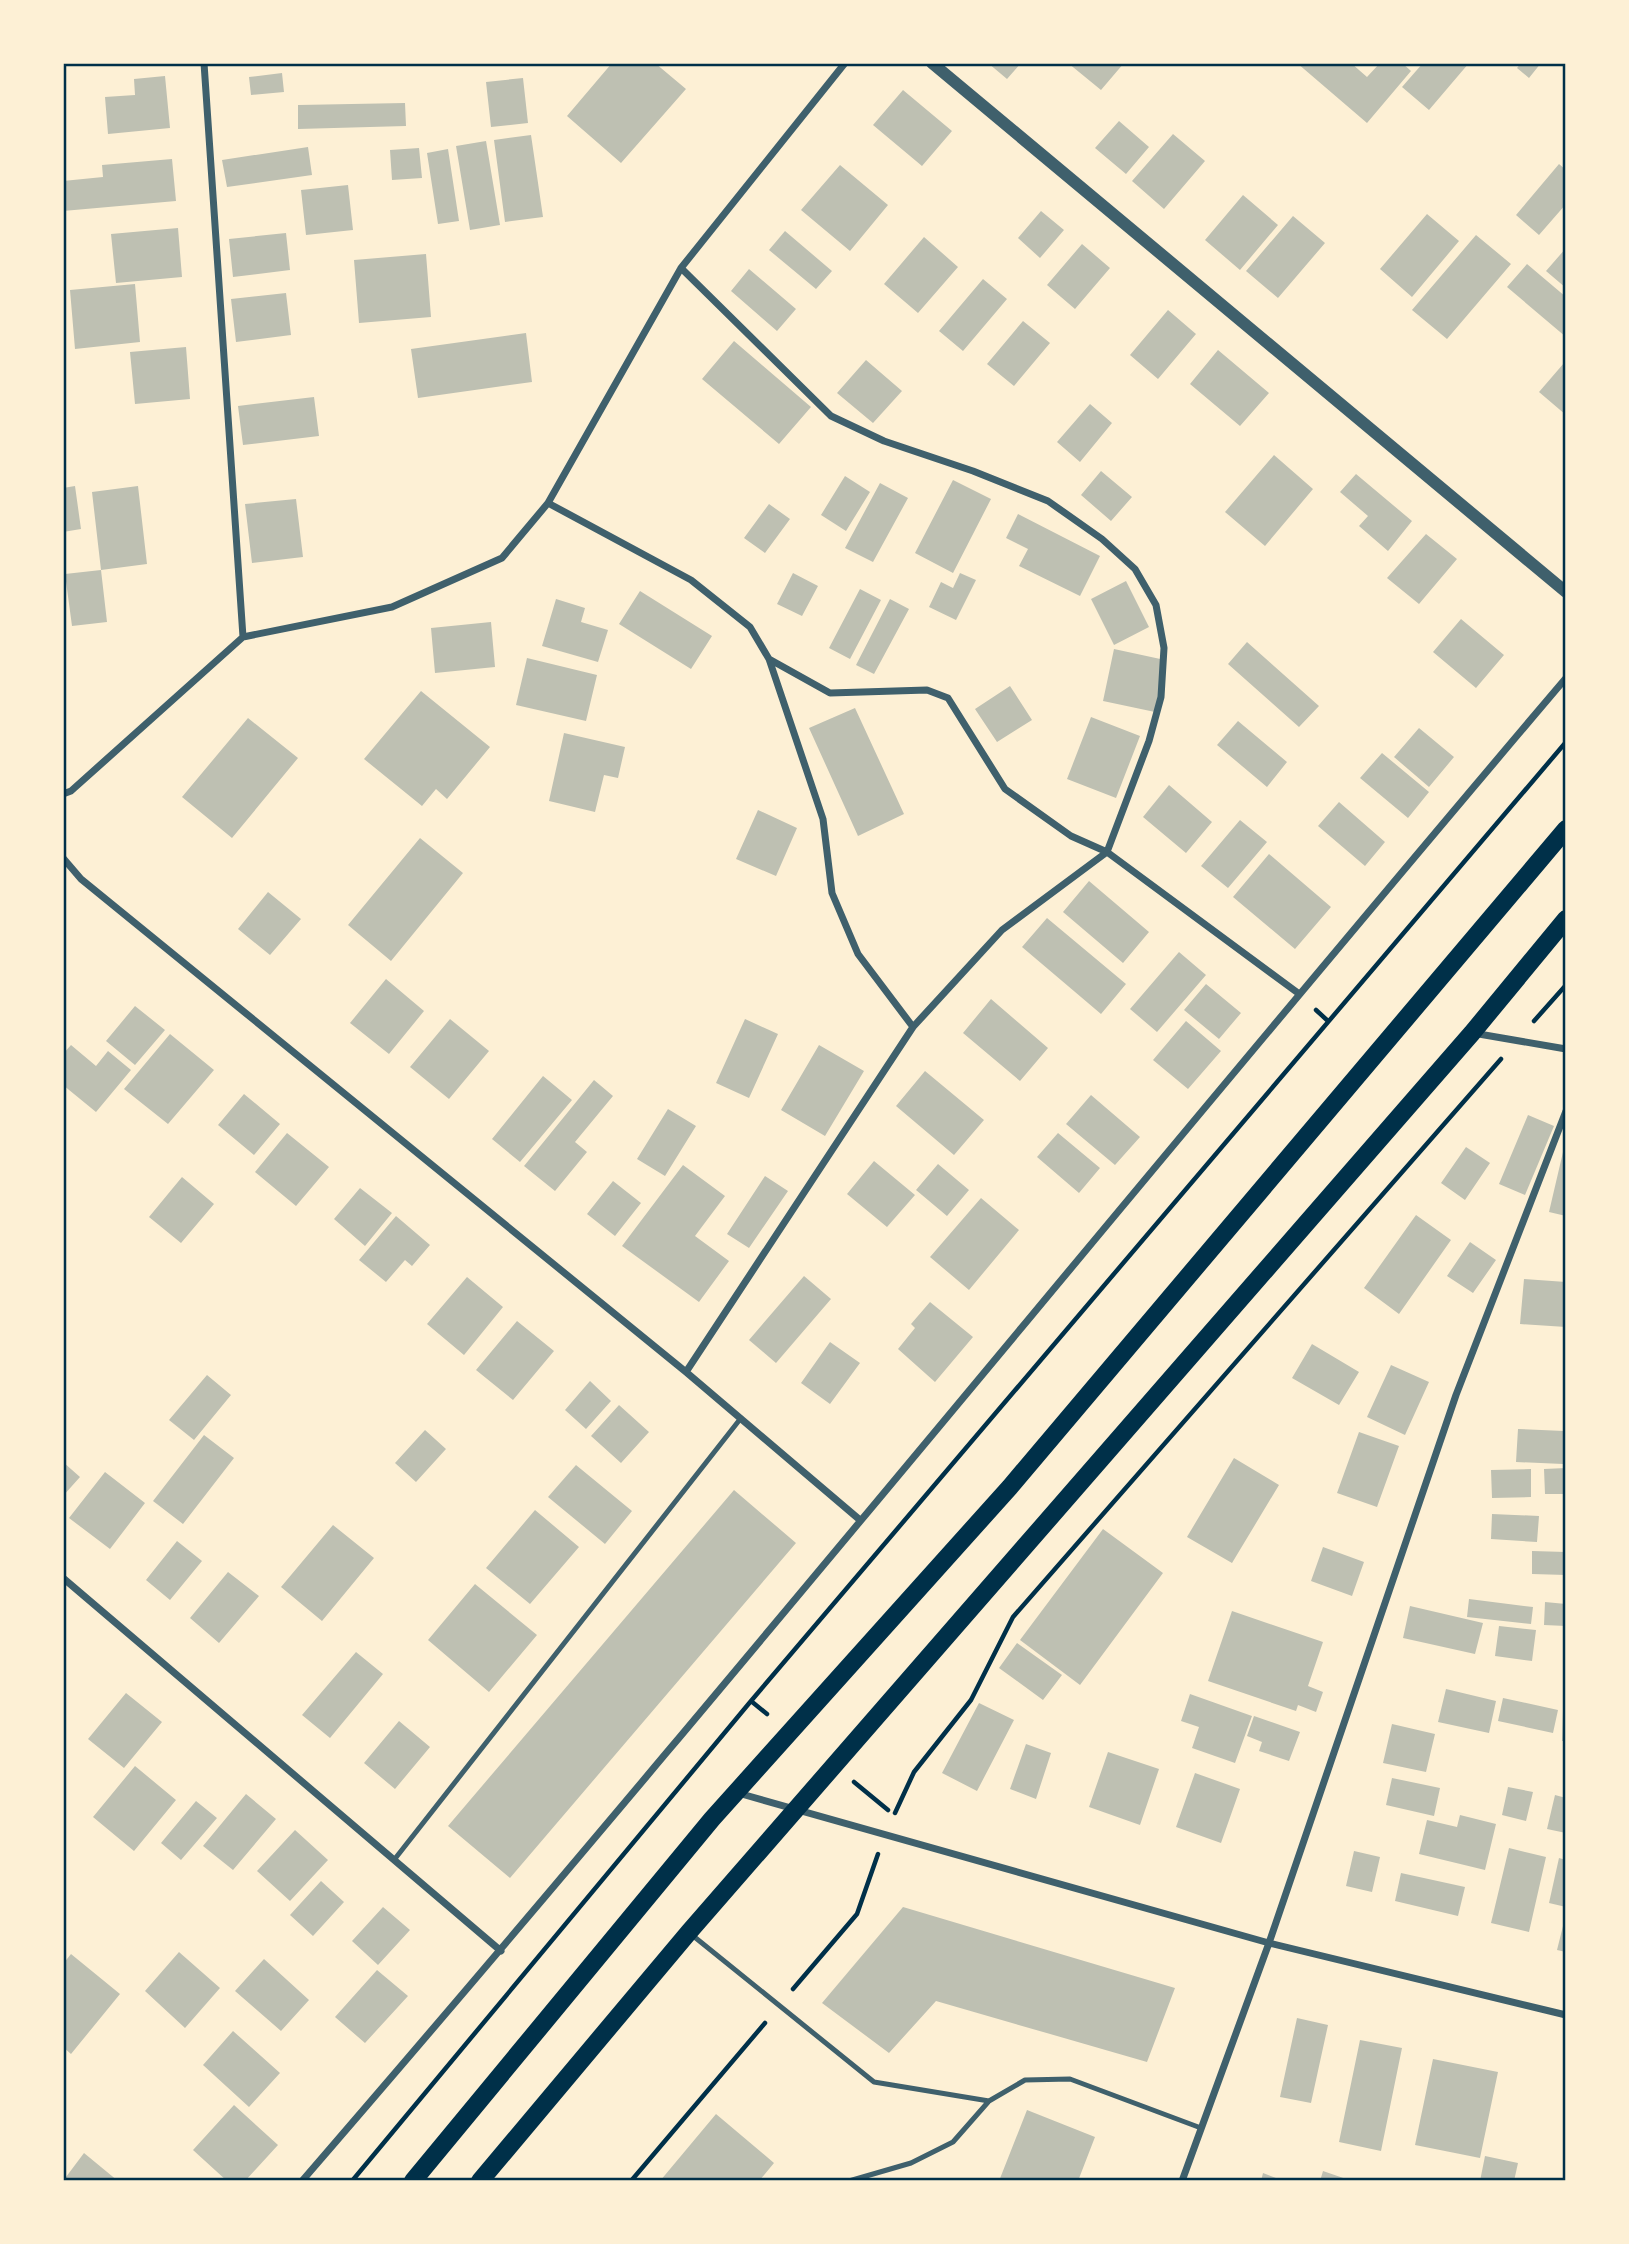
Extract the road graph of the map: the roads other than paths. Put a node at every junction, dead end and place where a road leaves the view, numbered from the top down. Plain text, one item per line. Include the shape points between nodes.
1 (204, 63) edge
2 (845, 63) edge
3 (932, 63) edge
4 (681, 268) junction
5 (548, 503) junction
6 (1566, 592) edge
7 (243, 637) junction
8 (769, 659) junction
9 (1566, 678) edge
10 (63, 794) edge
11 (1566, 829) edge
12 (1107, 852) junction
13 (63, 858) edge
14 (1566, 919) edge
15 (1298, 993) junction
16 (913, 1027) junction
17 (1472, 1033) junction
18 (1566, 1049) edge
19 (1566, 1111) edge
20 (686, 1372) junction
21 (741, 1418) junction
22 (860, 1520) junction
23 (63, 1578) edge
24 (737, 1793) junction
25 (796, 1811) junction
26 (394, 1860) junction
27 (689, 1932) junction
28 (1269, 1943) junction
29 (501, 1951) junction
30 (1566, 2015) edge
31 (989, 2101) junction
32 (1201, 2128) junction
33 (302, 2181) edge
34 (413, 2181) edge
35 (480, 2181) edge
36 (849, 2181) edge
37 (1182, 2181) edge

1 - 7 street
2 - 4 street
3 - 6 street
4 - 5 street
4 - 12 street via 831,416 884,441 1048,501 1135,569 1156,605 1164,648 1161,697
5 - 7 street via 502,558 392,607
5 - 8 street via 691,580 750,626
7 - 10 street
8 - 12 street via 830,693 927,690 948,698 1005,789 1071,836
8 - 16 street via 822,819 832,893 858,954
9 - 15 street
11 - 24 main road via 1010,1487
12 - 15 street
12 - 16 street via 1002,930
13 - 20 street via 80,879
14 - 17 main road
15 - 22 street
16 - 20 street
17 - 18 street
17 - 25 main road
19 - 28 street via 1456,1395
20 - 21 street
21 - 22 street
21 - 26 lane
22 - 29 street
23 - 26 street
24 - 25 street
24 - 34 main road
25 - 27 main road
25 - 28 street
26 - 29 street
27 - 31 lane via 874,2082
27 - 35 main road
28 - 30 street
28 - 32 street
29 - 33 street
31 - 32 lane via 1025,2080 1070,2079
31 - 36 lane via 953,2142 911,2163
32 - 37 street

